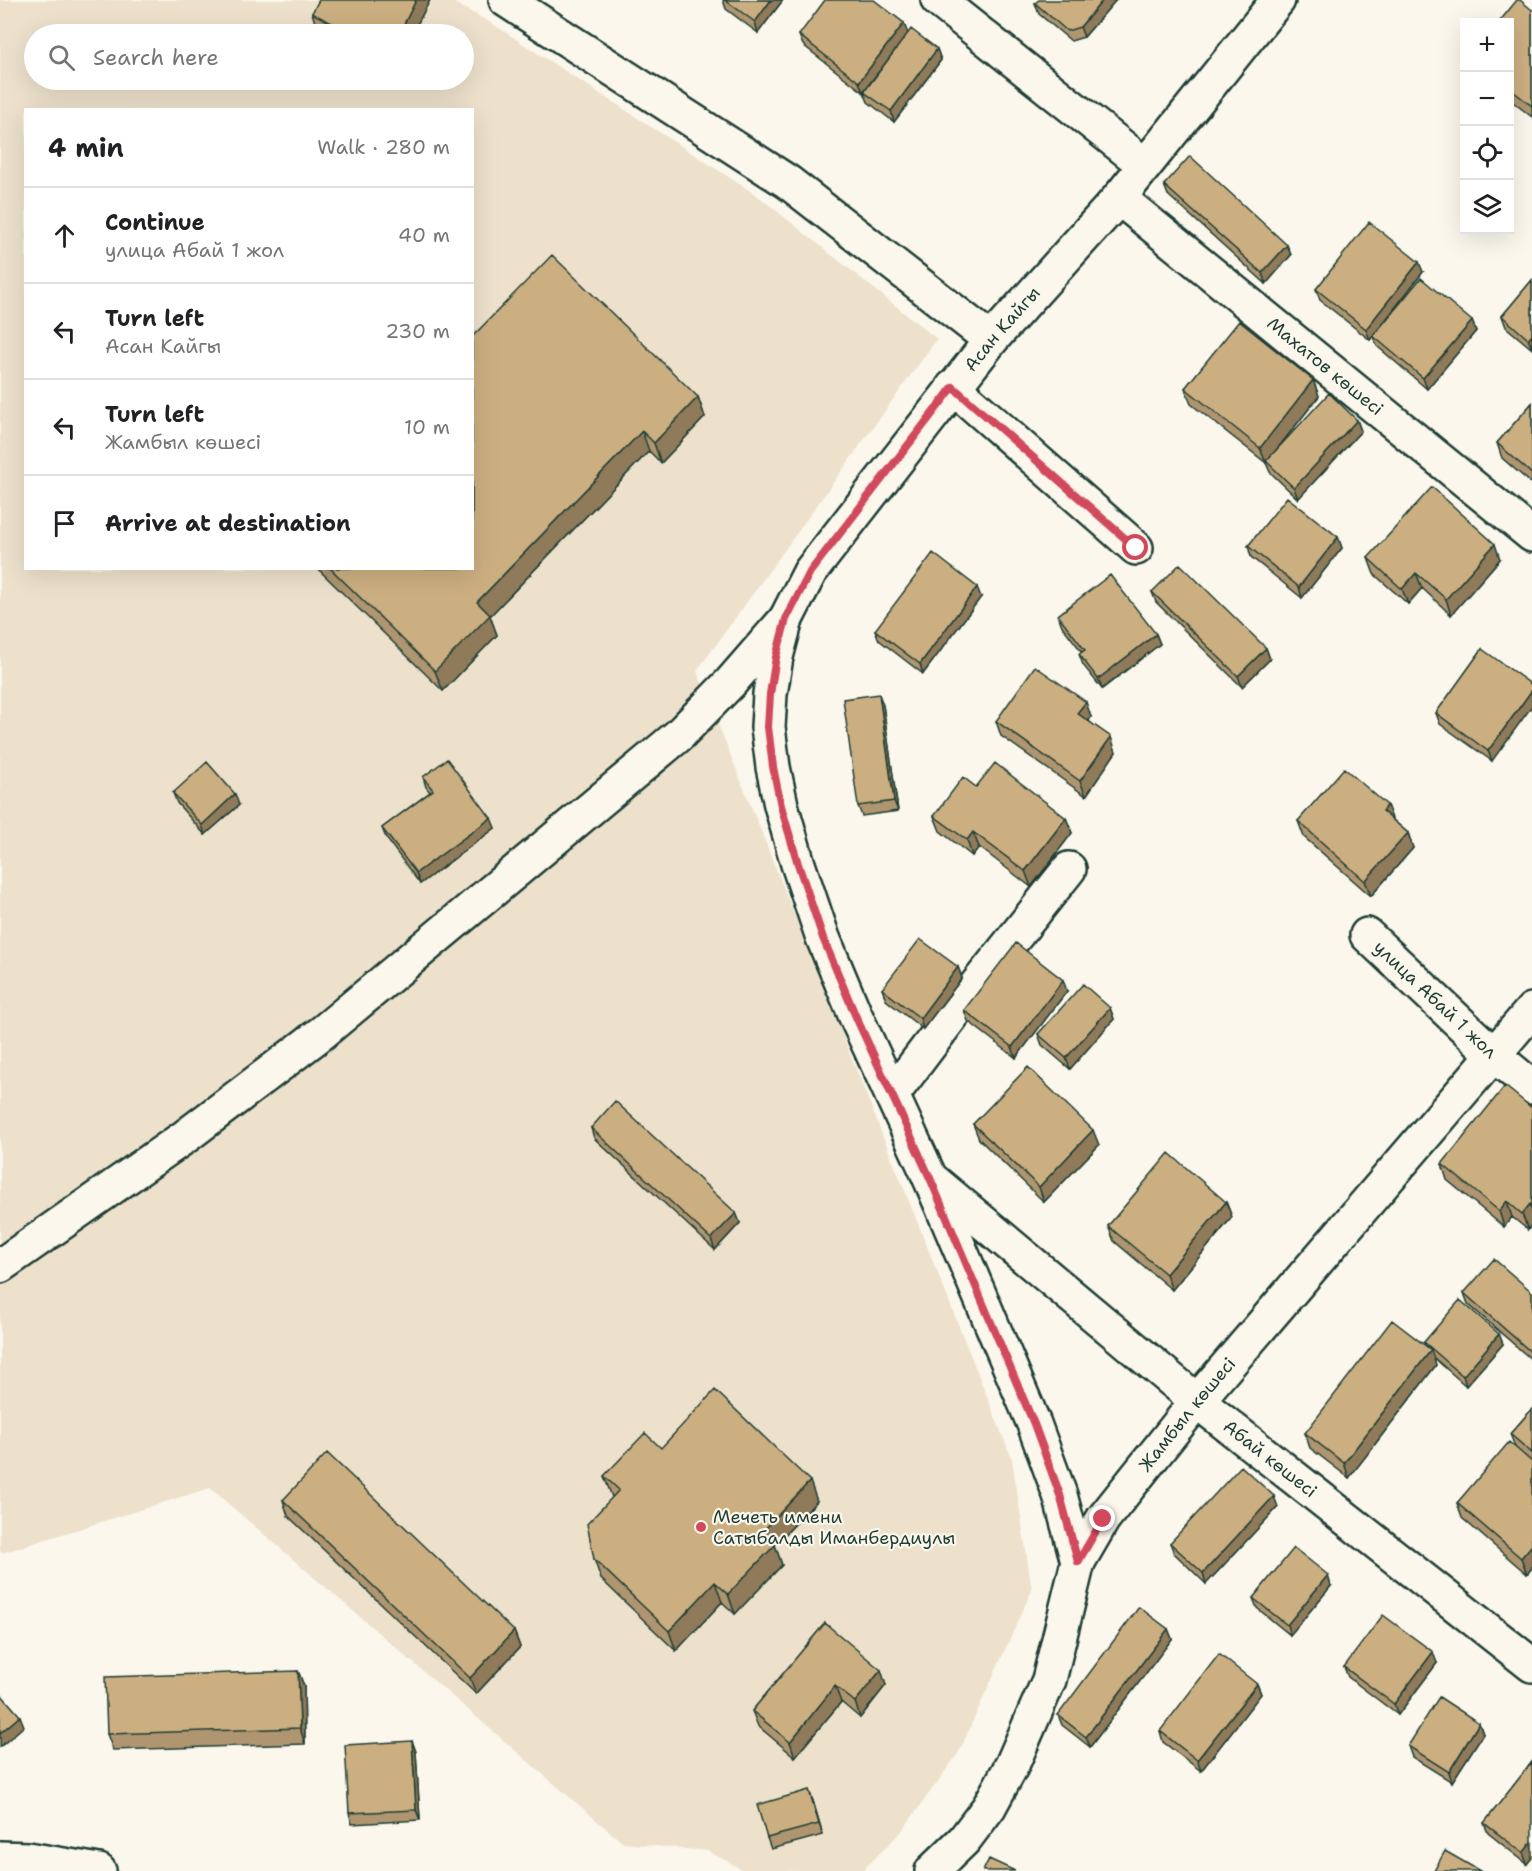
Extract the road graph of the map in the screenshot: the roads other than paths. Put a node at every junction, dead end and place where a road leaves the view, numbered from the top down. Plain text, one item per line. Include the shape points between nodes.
1 (506, 0) edge
2 (938, 0) edge
3 (1278, 0) edge
4 (1145, 165) junction
5 (1119, 198) junction
6 (991, 340) junction
7 (953, 387) junction
8 (1532, 534) edge
9 (1136, 548) dead end
10 (786, 619) junction
11 (1069, 869) dead end
12 (1367, 935) dead end
13 (1532, 1010) edge
14 (1494, 1055) junction
15 (1532, 1087) edge
16 (892, 1095) junction
17 (930, 1178) junction
18 (0, 1266) edge
19 (1197, 1401) junction
20 (1078, 1562) junction
21 (1532, 1665) edge
22 (0, 1858) edge
23 (99, 1871) edge
24 (932, 1871) edge

1 - 6 street via 788,182
2 - 4 street
3 - 4 street, Асан Кайгы
4 - 5 street, Асан Кайгы
5 - 6 street, Асан Кайгы
5 - 8 street, Махатов көшесі
6 - 7 street, Асан Кайгы
7 - 9 street
7 - 10 street, Асан Кайгы via 810,572
10 - 16 street, Асан Кайгы via 776,657 768,727 781,806 823,938
10 - 18 street via 679,735 333,1025 186,1136
11 - 16 street
12 - 14 street, улица Абай 1 жол
13 - 14 street, Жамбыл көшесі
14 - 15 street, улица Абай 1 жол
14 - 19 street, Жамбыл көшесі
16 - 17 street, Асан Кайгы
17 - 19 street, Абай көшесі
17 - 20 street, Асан Кайгы via 1034,1424 1060,1495
19 - 20 street, Жамбыл көшесі via 1103,1519
19 - 21 street, Абай көшесі
20 - 24 street, Жамбыл көшесі via 1049,1680 1012,1765 989,1808
22 - 23 street

